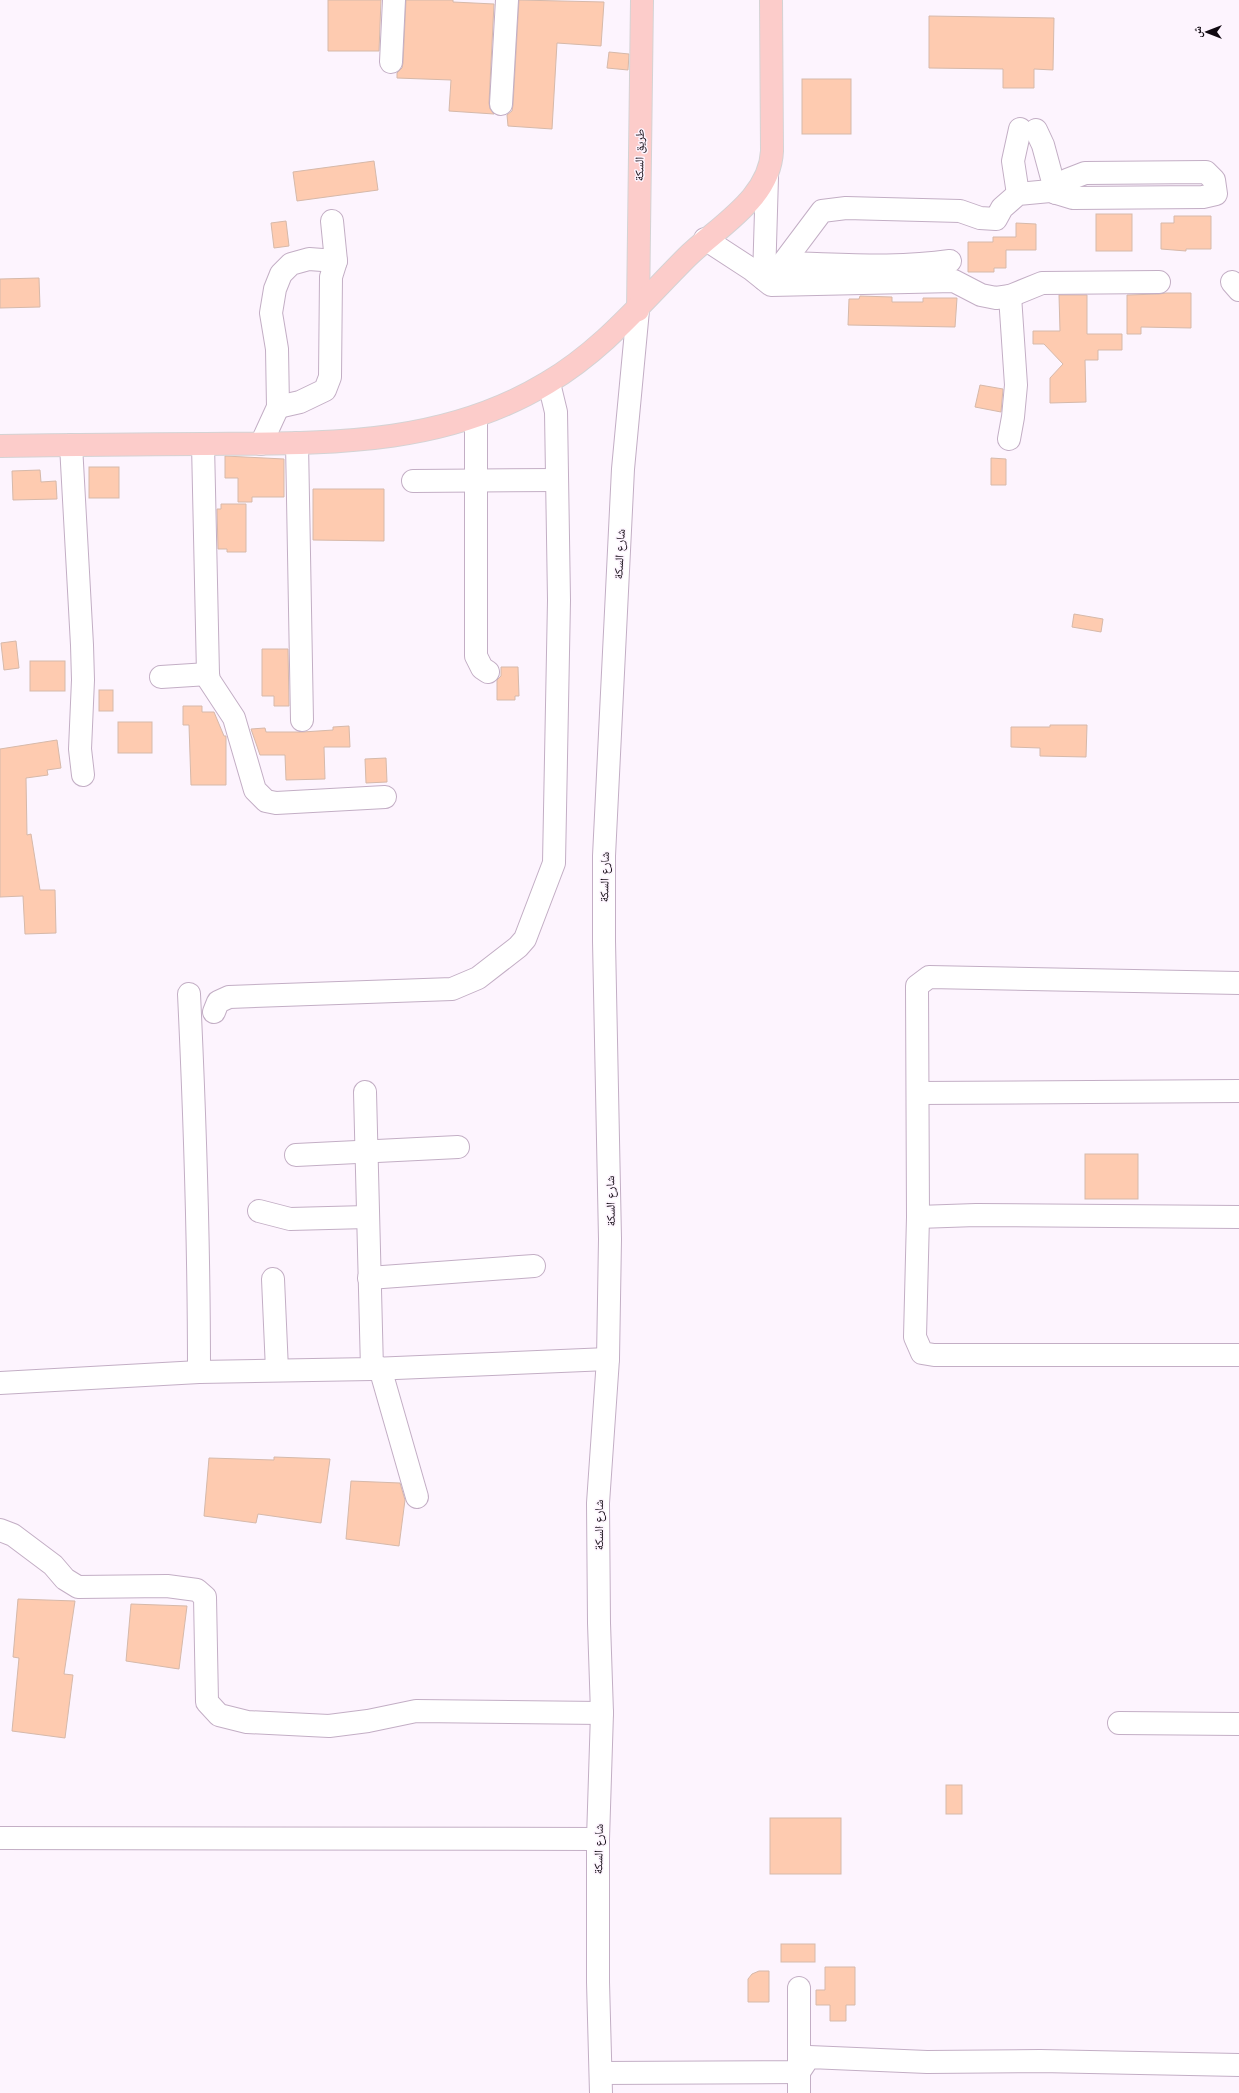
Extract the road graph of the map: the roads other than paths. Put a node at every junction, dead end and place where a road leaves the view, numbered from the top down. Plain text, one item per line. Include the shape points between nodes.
1 (394, 0) edge
2 (507, 0) edge
3 (642, 0) edge
4 (771, 0) edge
5 (391, 62) dead end
6 (501, 104) dead end
7 (1171, 172) junction
8 (767, 177) junction
9 (1056, 193) junction
10 (1018, 194) junction
11 (1162, 197) junction
12 (332, 221) dead end
13 (705, 239) junction
14 (336, 261) junction
15 (950, 261) dead end
16 (783, 263) junction
17 (764, 279) junction
18 (1159, 282) dead end
19 (1010, 296) junction
20 (638, 310) junction
21 (549, 383) junction
22 (278, 407) junction
23 (476, 417) junction
24 (1009, 440) dead end
25 (297, 443) junction
26 (204, 444) junction
27 (261, 444) junction
28 (71, 445) junction
29 (0, 446) edge
30 (557, 480) junction
31 (413, 481) dead end
32 (474, 481) junction
33 (488, 672) dead end
34 (208, 674) junction
35 (161, 677) dead end
36 (302, 720) dead end
37 (83, 775) dead end
38 (385, 797) dead end
39 (1239, 983) edge
40 (189, 994) dead end
41 (214, 1012) dead end
42 (1239, 1091) edge
43 (365, 1092) dead end
44 (918, 1093) junction
45 (458, 1148) dead end
46 (365, 1152) junction
47 (296, 1155) dead end
48 (259, 1211) dead end
49 (367, 1217) junction
50 (918, 1217) junction
51 (1239, 1217) edge
52 (534, 1266) dead end
53 (369, 1278) junction
54 (273, 1279) dead end
55 (1239, 1355) edge
56 (608, 1359) junction
57 (376, 1369) junction
58 (277, 1370) junction
59 (199, 1372) junction
60 (0, 1383) edge
61 (417, 1497) dead end
62 (0, 1530) edge
63 (602, 1713) junction
64 (1119, 1723) dead end
65 (1239, 1724) edge
66 (0, 1838) edge
67 (598, 1839) junction
68 (799, 1988) dead end
69 (1239, 2065) edge
70 (607, 2079) edge
71 (799, 2082) edge

1 - 5 street
2 - 6 street
3 - 20 main road, طريق السكة
4 - 8 main road via 772,164
7 - 9 street via 1085,173 1067,180
7 - 11 street
7 - 11 street via 1206,172 1214,180 1216,194 1203,197
8 - 13 main road via 756,195
8 - 17 street
9 - 10 street via 1050,191
9 - 10 street via 1043,145 1028,129 1013,161
9 - 11 street via 1073,198
10 - 16 street via 1002,208 996,219 980,218 960,211 846,208 822,211
12 - 14 street
13 - 17 street
13 - 20 main road
14 - 22 street via 331,277 330,376 325,390 300,402
14 - 22 street via 309,259 291,264 281,274 275,289 271,313 277,349
15 - 16 street via 924,265
16 - 17 street
17 - 19 street via 771,285 954,281 981,294 996,298
18 - 19 street via 1042,283
19 - 24 street via 1016,384
20 - 21 main road via 590,353
20 - 56 street, شارع السكة via 623,469 604,856 610,1239
21 - 23 main road
21 - 30 street via 556,412
22 - 27 street
23 - 25 main road via 403,436
23 - 32 street
25 - 27 main road
25 - 36 street
26 - 27 main road
26 - 28 main road
26 - 34 street
28 - 29 main road
28 - 37 street via 82,646 80,749
30 - 32 street
30 - 41 street via 559,600 554,863 525,939 478,978 458,988 228,997 218,1002
31 - 32 street
32 - 33 street via 476,656 482,668
34 - 35 street
34 - 38 street via 209,680 234,718 255,790 266,801 276,803
39 - 44 street via 929,977 917,986
40 - 59 street via 198,1244
42 - 44 street
43 - 46 street
44 - 50 street
45 - 46 street
46 - 47 street
46 - 49 street
48 - 49 street via 290,1219
49 - 53 street
50 - 51 street
50 - 55 street via 915,1337 922,1353
52 - 53 street
53 - 57 street
54 - 58 street
56 - 57 street
56 - 63 street, شارع السكة via 598,1503
57 - 58 street
57 - 61 street
58 - 59 street
59 - 60 street
62 - 63 street via 13,1535 78,1587 167,1586 197,1590 205,1597 207,1702 219,1715 247,1722 329,1726 416,1711
63 - 67 street, شارع السكة
64 - 65 street
66 - 67 street
67 - 70 street, شارع السكة via 598,1982
68 - 71 street
69 - 71 street via 1040,2061 927,2062 809,2057
70 - 71 street via 725,2072

